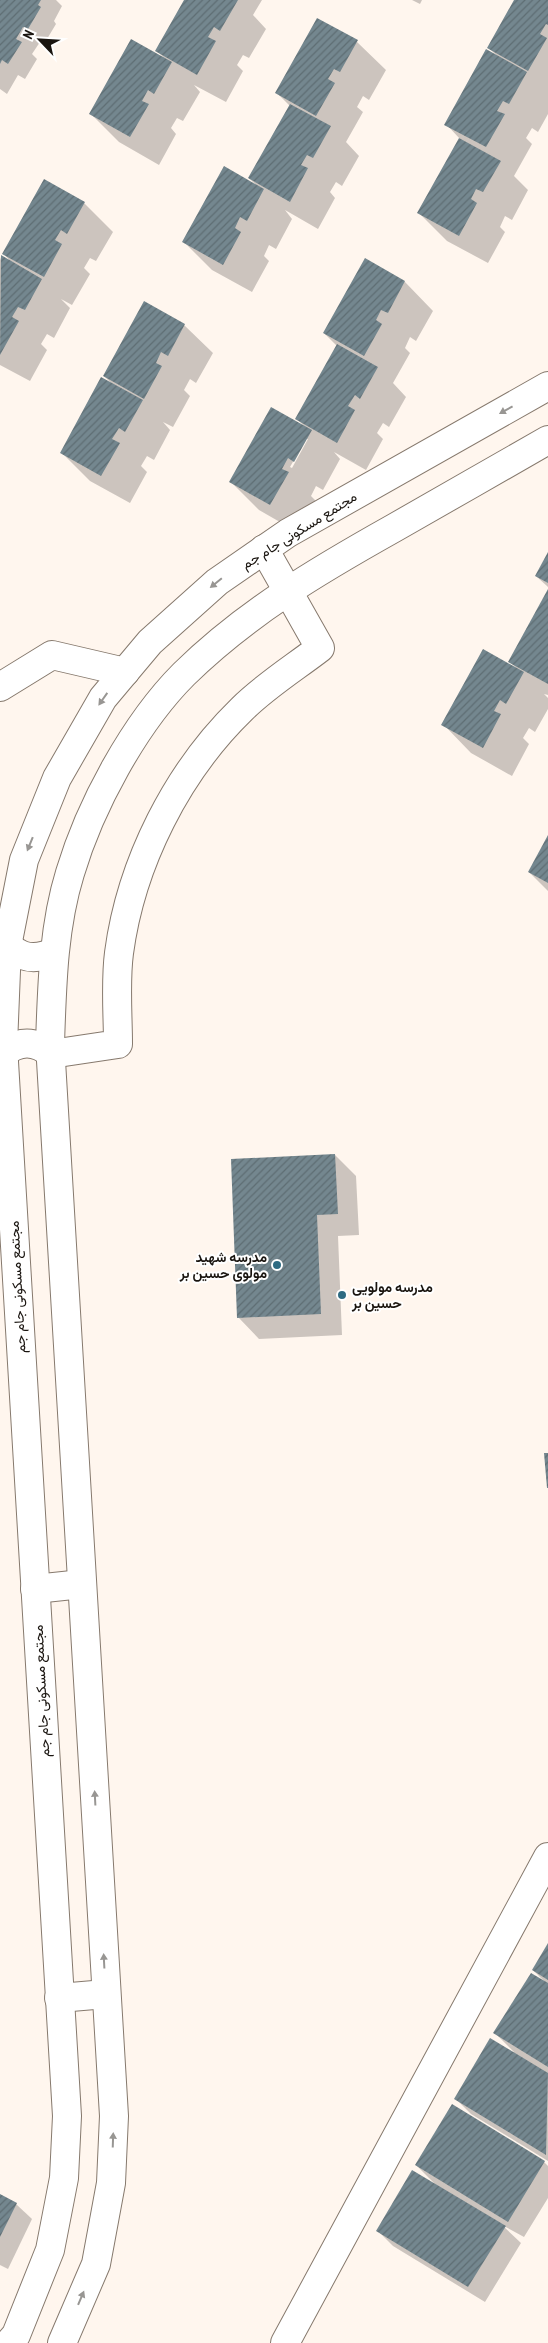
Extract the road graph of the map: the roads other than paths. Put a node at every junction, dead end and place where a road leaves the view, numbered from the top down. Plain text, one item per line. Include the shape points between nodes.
1 (548, 386) edge
2 (548, 440) edge
3 (264, 549) junction
4 (287, 591) junction
5 (125, 672) junction
6 (0, 687) edge
7 (4, 940) edge
8 (54, 952) junction
9 (4, 1054) junction
10 (50, 1054) junction
11 (82, 1584) junction
12 (35, 1588) junction
13 (548, 1857) edge
14 (106, 1994) junction
15 (59, 1998) junction
16 (9, 2343) edge
17 (62, 2343) edge
18 (285, 2343) edge

1 -> 3 street, مجتمع مسکونی جام جم
2 - 4 street
3 - 4 street
3 -> 5 street, مجتمع مسکونی جام جم via 217,582 150,642
4 - 8 street via 246,619 184,675 142,725 99,799 69,874
4 - 10 street via 320,648 243,708 201,754 161,820 134,886 119,954 118,1044
5 - 6 street via 52,654
5 -> 7 street, مجتمع مسکونی جام جم via 103,698 57,778 24,860
7 - 8 street via 17,953 28,957
7 - 9 street, مجتمع مسکونی جام جم
8 - 10 street
9 - 10 street via 25,1043 44,1048
9 - 12 street, مجتمع مسکونی جام جم
10 - 11 street
11 - 12 street
14 -> 11 street
12 - 15 street, مجتمع مسکونی جام جم
13 - 18 street
14 - 15 street
17 -> 14 street via 96,2264 111,2183 114,2116
15 - 16 street, مجتمع مسکونی جام جم via 67,2116 64,2178 50,2250 16,2335

